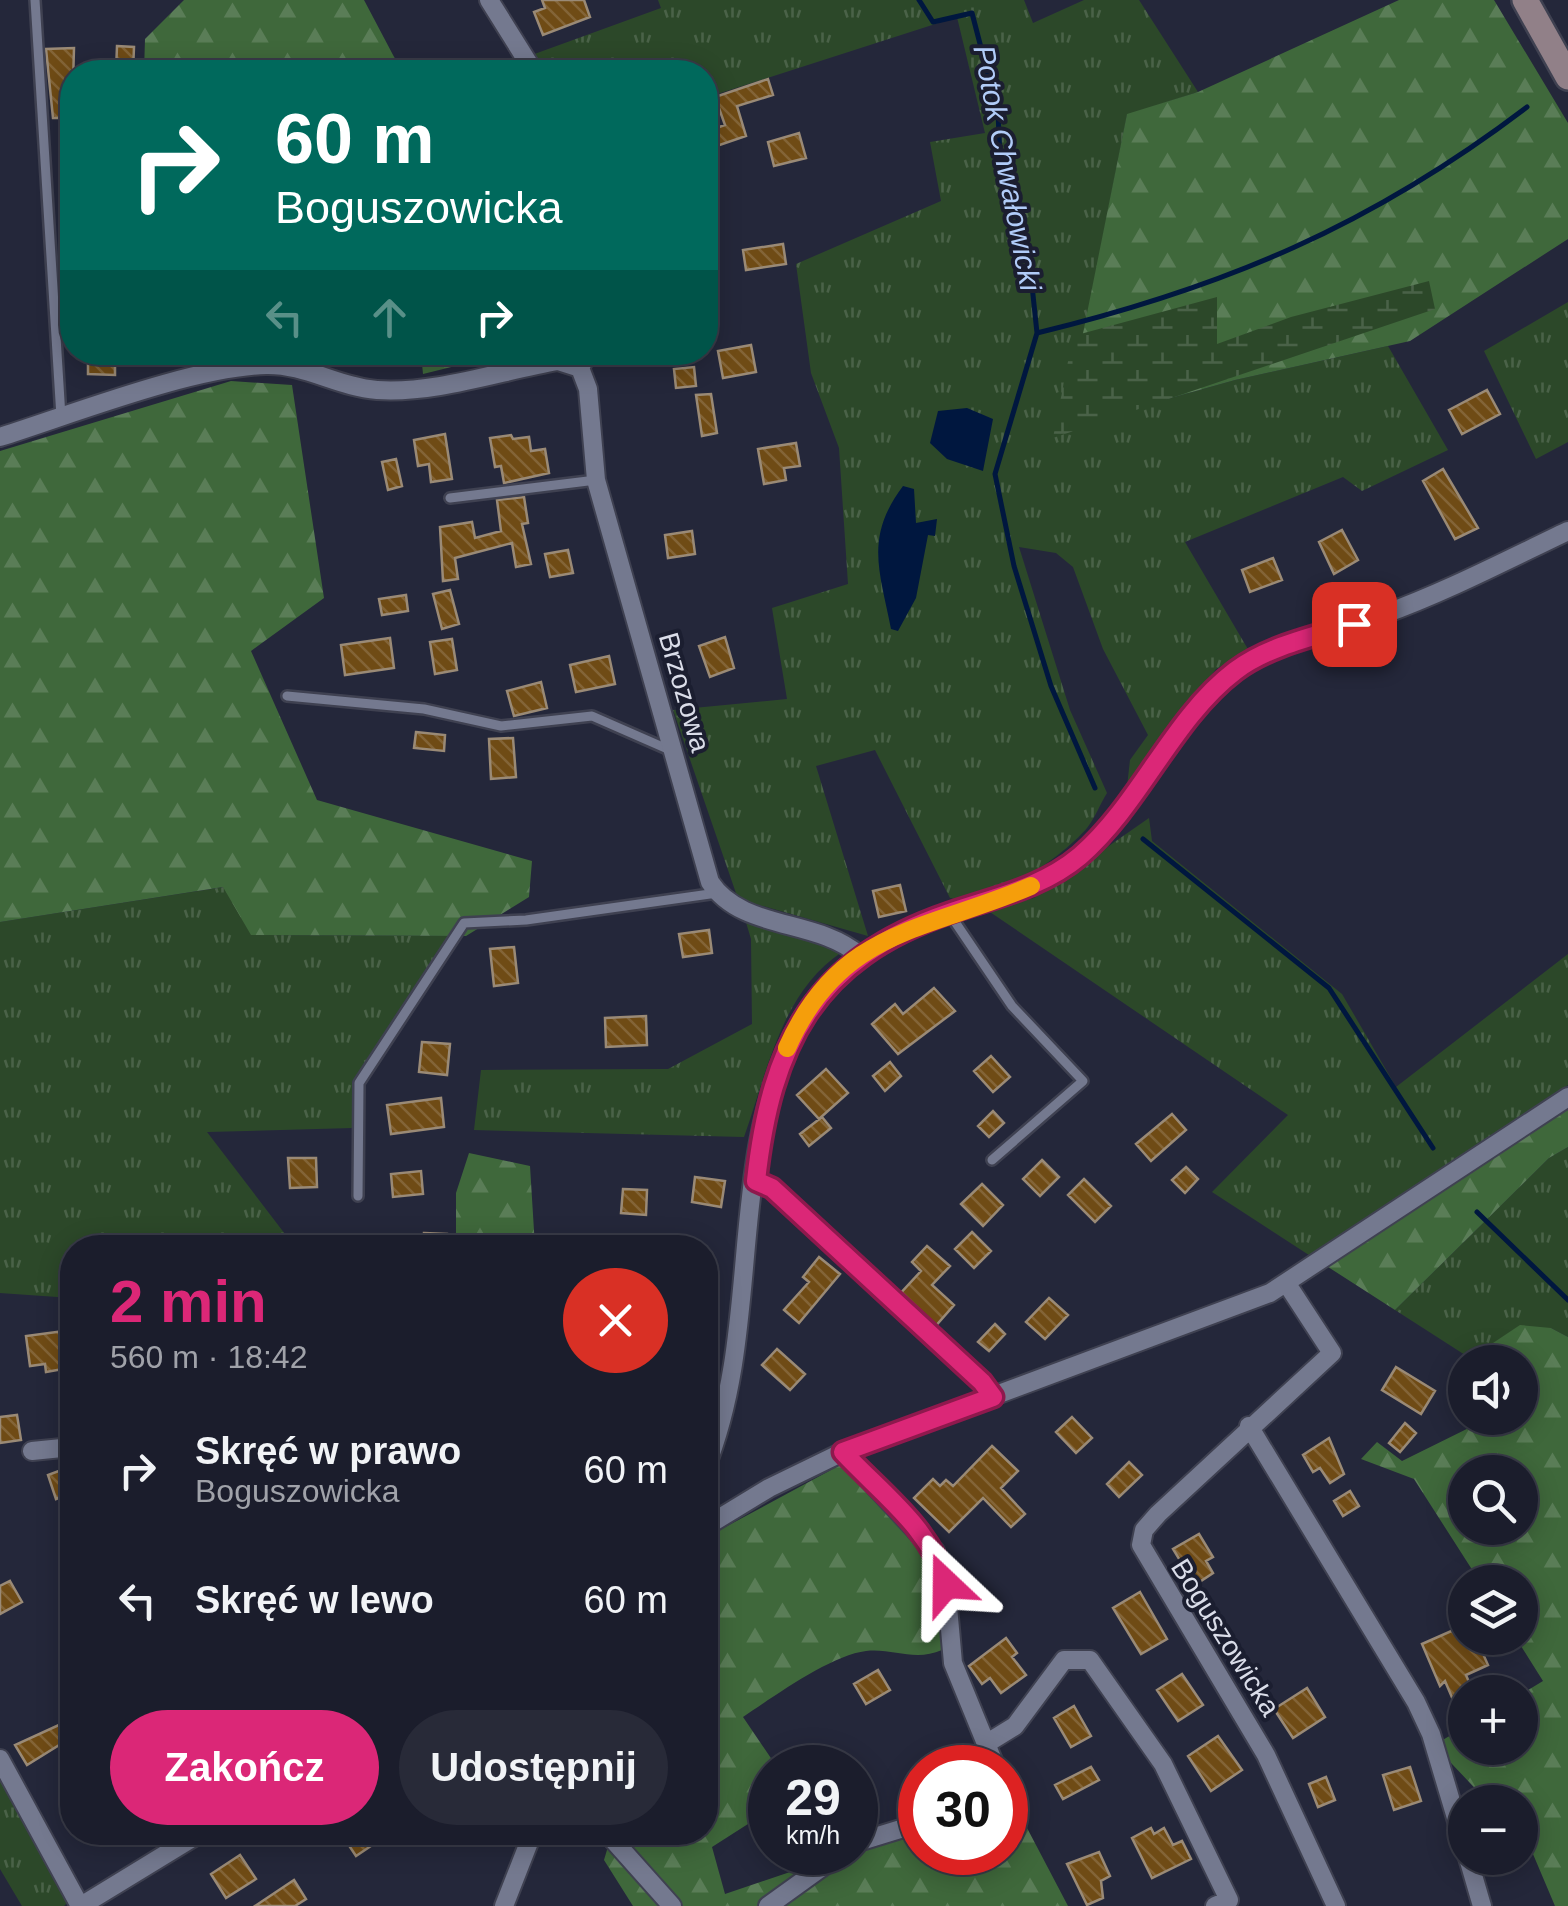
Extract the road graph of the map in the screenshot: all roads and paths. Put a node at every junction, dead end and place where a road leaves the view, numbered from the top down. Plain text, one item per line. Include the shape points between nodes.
1 (35, 0) edge
2 (489, 0) edge
3 (1525, 0) edge
4 (526, 60) edge
5 (1568, 77) edge
6 (540, 365) edge
7 (585, 365) edge
8 (61, 418) junction
9 (0, 437) edge
10 (596, 480) junction
11 (450, 498) dead end
12 (1568, 531) edge
13 (288, 696) dead end
14 (674, 752) junction
15 (717, 893) junction
16 (949, 913) junction
17 (859, 955) junction
18 (1568, 1097) edge
19 (992, 1160) dead end
20 (756, 1181) junction
21 (358, 1196) dead end
22 (1288, 1284) junction
23 (993, 1397) junction
24 (718, 1424) edge
25 (1249, 1426) junction
26 (60, 1448) edge
27 (32, 1451) dead end
28 (843, 1452) junction
29 (718, 1520) edge
30 (989, 1742) junction
31 (990, 1745) edge
32 (0, 1759) edge
33 (1448, 1791) edge
34 (181, 1845) edge
35 (529, 1845) edge
36 (618, 1845) edge
37 (811, 1875) edge
38 (1473, 1875) edge
39 (511, 1902) edge
40 (80, 1906) edge
41 (672, 1906) edge
42 (768, 1906) edge
43 (1215, 1906) edge
44 (1336, 1906) edge
45 (1482, 1906) edge

1 - 8 lane
2 - 4 street
3 - 5 main road
6 - 8 street via 394,390 298,368 254,366
7 - 10 street, Brzozowa
8 - 9 street
10 - 11 lane
10 - 14 street, Brzozowa
12 - 16 street via 1425,598 1235,671 1080,856 1030,886
13 - 14 lane via 424,709 500,726 592,716
14 - 15 street, Brzozowa
15 - 17 street via 754,914 842,940
15 - 21 lane via 464,923 360,1083
16 - 17 street
16 - 19 lane via 1012,1006 1083,1082
17 - 20 street via 793,1035 771,1096
18 - 22 street
20 - 23 lane via 772,1188
20 - 24 street via 736,1362
22 - 23 street
22 - 25 street, Boguszowicka via 1332,1354
23 - 28 street
25 - 33 street via 1416,1702
25 - 44 street, Boguszowicka via 1148,1524 1142,1550 1266,1755
26 - 27 street
28 - 29 street
28 - 30 street via 934,1551 946,1584 953,1662
30 - 31 street
30 - 43 street via 1015,1726 1064,1660 1090,1660 1199,1831 1229,1900
32 - 40 street
34 - 40 street
35 - 39 street
36 - 41 street
37 - 42 street
38 - 45 street

